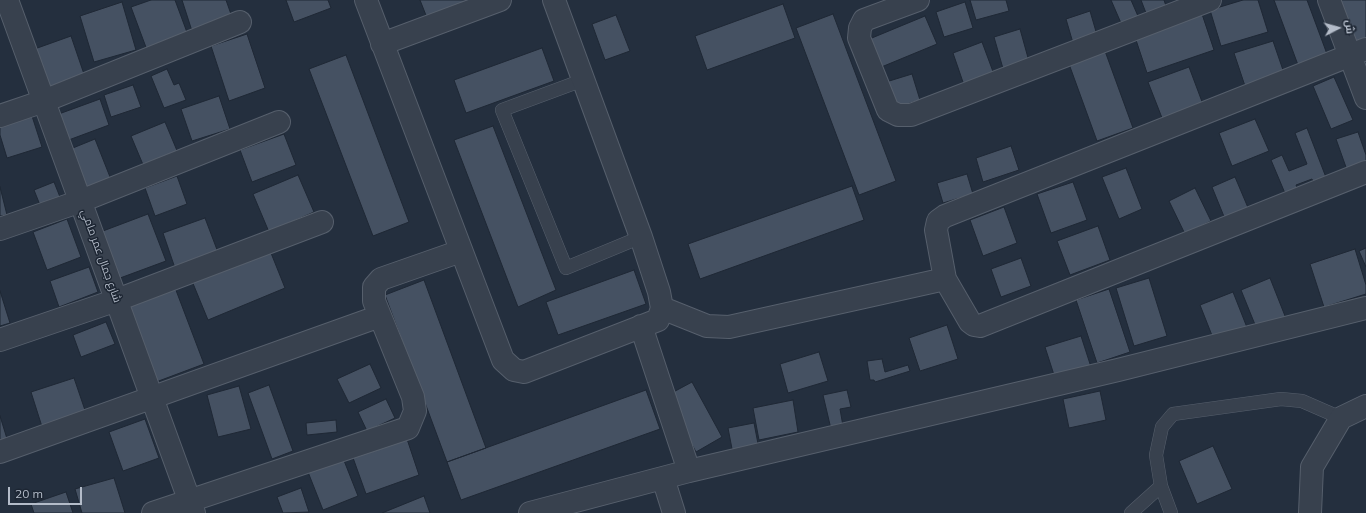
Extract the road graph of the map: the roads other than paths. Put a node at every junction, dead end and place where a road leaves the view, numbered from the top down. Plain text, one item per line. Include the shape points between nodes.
1 (7, 0) edge
2 (366, 0) edge
3 (500, 0) edge
4 (554, 0) edge
5 (918, 0) edge
6 (1210, 0) edge
7 (1329, 0) edge
8 (240, 22) dead end
9 (382, 44) junction
10 (1358, 52) edge
11 (583, 80) junction
12 (1366, 98) edge
13 (44, 101) junction
14 (0, 116) edge
15 (279, 122) dead end
16 (1366, 172) edge
17 (81, 201) junction
18 (322, 222) dead end
19 (0, 229) edge
20 (641, 238) junction
21 (461, 251) junction
22 (945, 280) junction
23 (117, 300) junction
24 (662, 308) junction
25 (1366, 308) edge
26 (380, 316) junction
27 (641, 326) junction
28 (0, 340) edge
29 (153, 398) junction
30 (1366, 406) edge
31 (1342, 418) junction
32 (0, 452) edge
33 (689, 471) junction
34 (662, 478) junction
35 (1161, 486) junction
36 (192, 506) edge
37 (153, 513) edge
38 (530, 513) edge
39 (674, 513) edge
40 (1130, 513) edge
41 (1171, 513) edge
42 (1310, 513) edge

1 - 13 street, شارع جمال عمر مامي
2 - 9 street
3 - 9 street
4 - 11 street
5 - 6 street via 864,20 858,38 888,110 898,115 911,115
7 - 10 street
8 - 13 street
9 - 21 street
10 - 12 street
10 - 22 street via 945,216 938,221 936,230
11 - 20 street
11 - 20 lane via 502,110 566,268
13 - 14 street
13 - 17 street, شارع جمال عمر مامي
15 - 17 street
16 - 22 street via 980,326 970,322
17 - 19 street
17 - 23 street, شارع جمال عمر مامي
18 - 23 street
20 - 24 street
21 - 26 street via 381,279 374,287 374,301
21 - 27 street via 503,360 514,370 524,372
22 - 24 street via 729,327 707,326
23 - 28 street
23 - 29 street, شارع جمال عمر مامي
24 - 27 street via 658,320
25 - 33 street via 1118,370
26 - 29 street
26 - 36 street via 413,396 415,411 408,428
27 - 33 street
29 - 32 street
29 - 36 street, شارع جمال عمر مامي
30 - 31 street
31 - 35 lane via 1302,401 1281,399 1173,414 1162,427 1156,454
31 - 42 street via 1312,467
33 - 34 street
34 - 38 street
34 - 39 street
35 - 40 lane
35 - 41 lane
36 - 37 street

